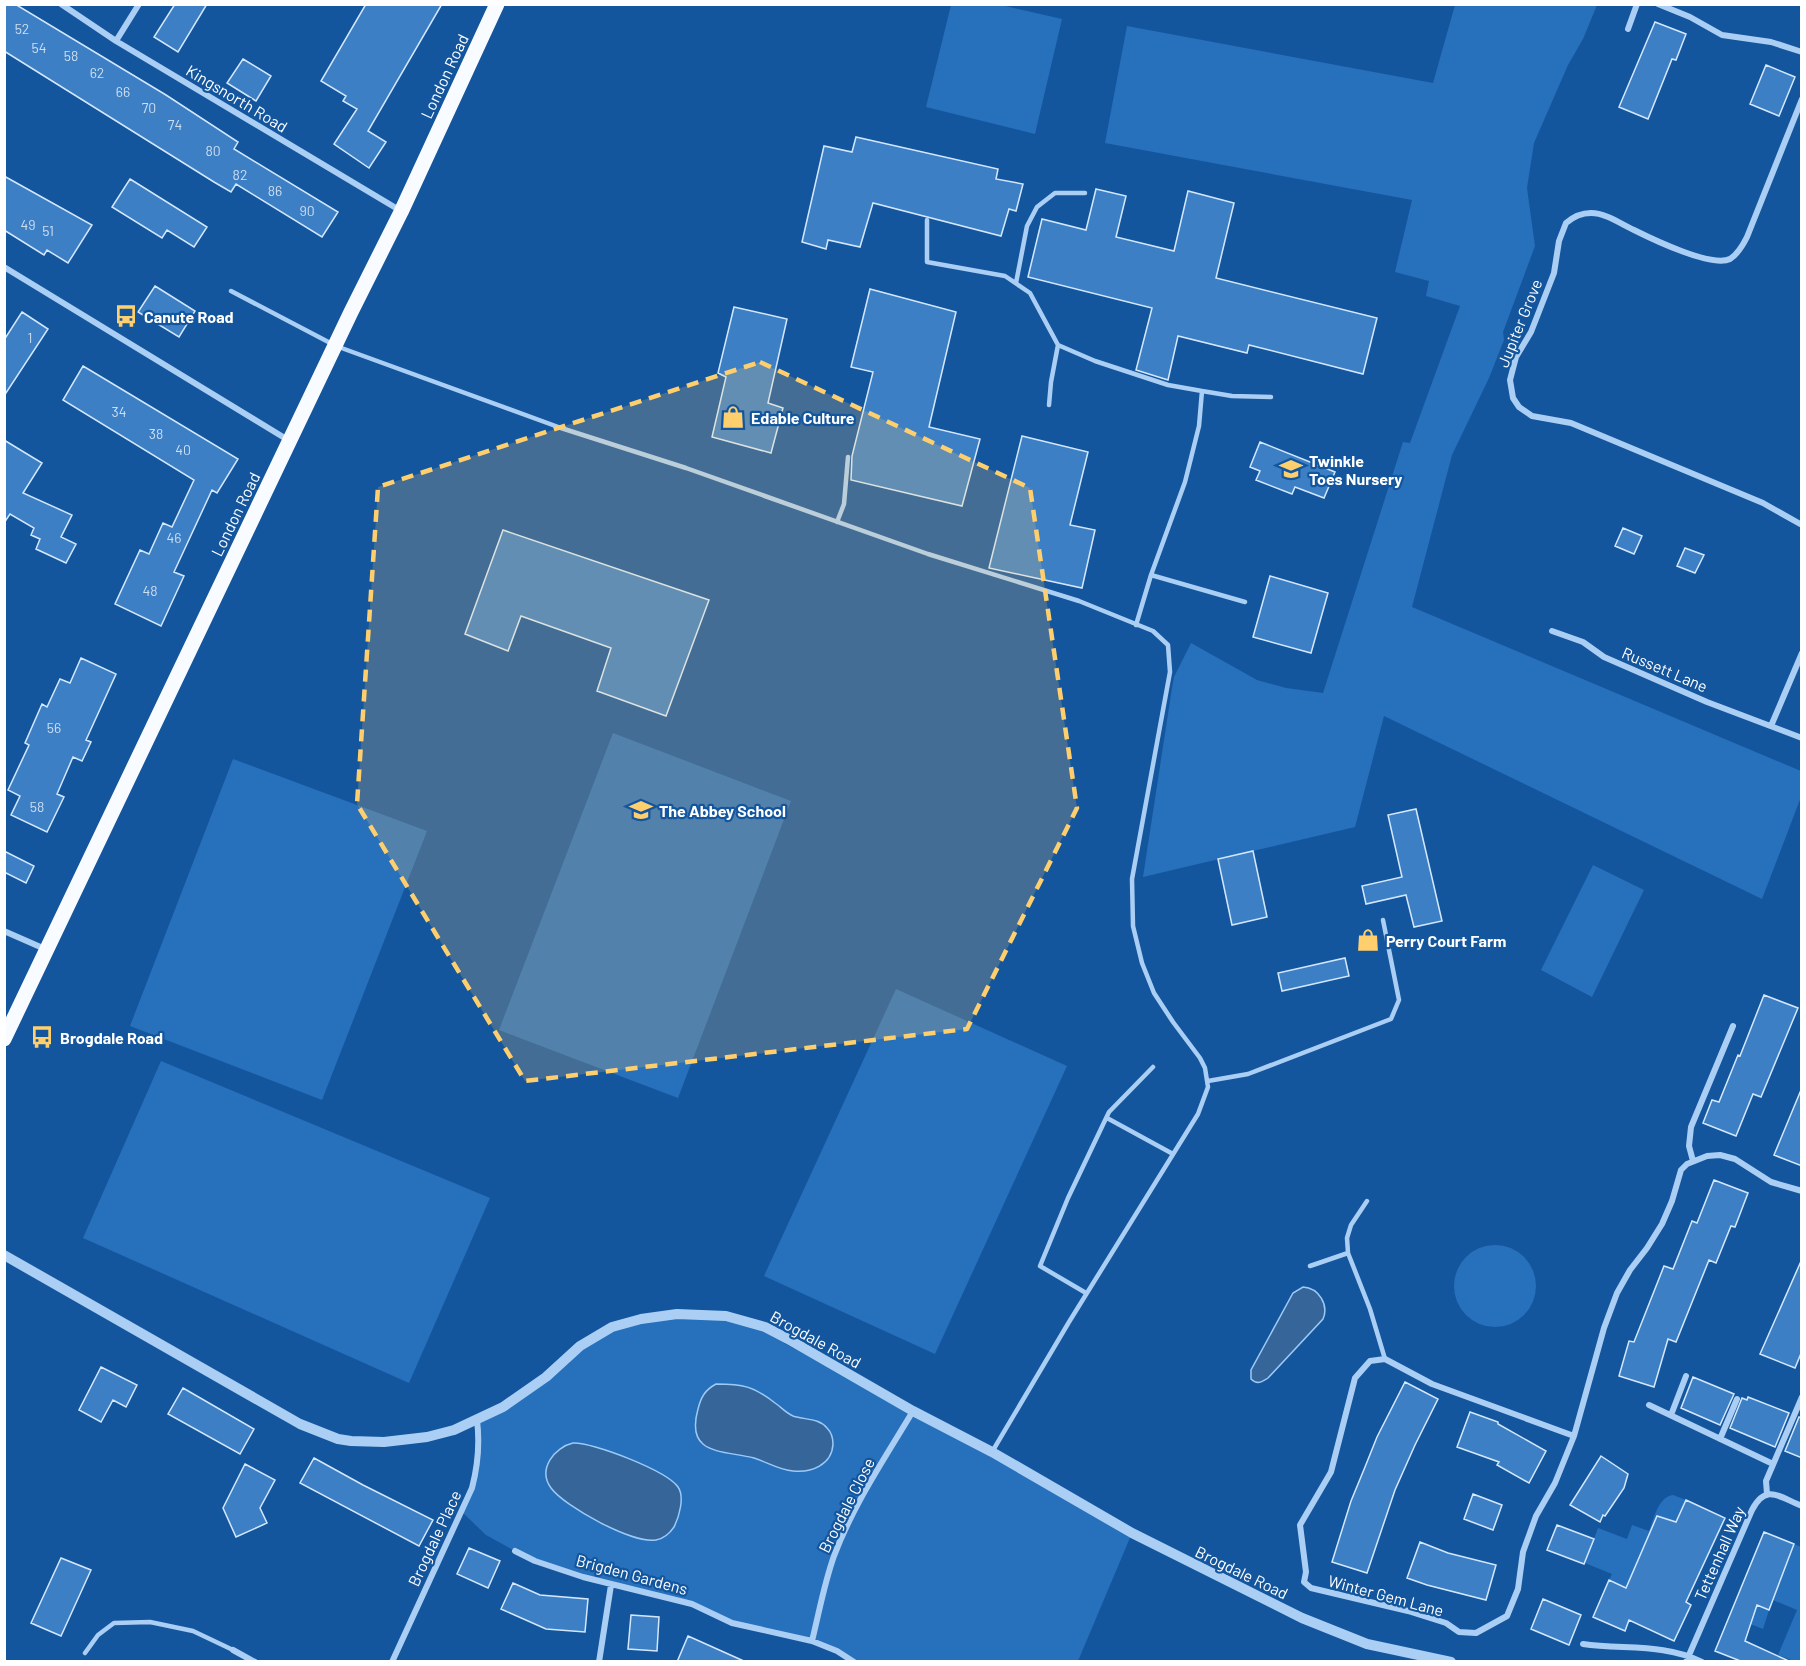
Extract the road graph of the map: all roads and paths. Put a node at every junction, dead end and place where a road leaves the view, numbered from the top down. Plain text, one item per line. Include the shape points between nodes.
1 (61, 4) edge
2 (139, 4) edge
3 (497, 4) edge
4 (1637, 4) edge
5 (1658, 4) edge
6 (1628, 29) dead end
7 (116, 41) junction
8 (1802, 52) edge
9 (1802, 99) edge
10 (1085, 193) dead end
11 (401, 212) junction
12 (927, 220) dead end
13 (4, 267) edge
14 (1016, 283) junction
15 (231, 291) dead end
16 (1058, 345) junction
17 (336, 346) junction
18 (1202, 391) junction
19 (1271, 397) dead end
20 (1049, 405) dead end
21 (290, 441) junction
22 (848, 457) dead end
23 (837, 522) junction
24 (1802, 525) edge
25 (1150, 575) junction
26 (1245, 602) dead end
27 (1136, 625) junction
28 (1552, 631) dead end
29 (1802, 653) edge
30 (1771, 726) junction
31 (1802, 738) edge
32 (1383, 920) dead end
33 (4, 931) edge
34 (47, 950) junction
35 (1733, 1026) dead end
36 (4, 1039) edge
37 (1153, 1066) dead end
38 (1208, 1081) junction
39 (1107, 1118) junction
40 (1173, 1154) junction
41 (1693, 1161) junction
42 (1802, 1191) edge
43 (1367, 1201) dead end
44 (1348, 1252) junction
45 (4, 1255) edge
46 (1310, 1266) dead end
47 (1086, 1293) junction
48 (1385, 1359) junction
49 (1686, 1376) dead end
50 (1802, 1396) edge
51 (1737, 1399) dead end
52 (1649, 1405) dead end
53 (913, 1411) junction
54 (1671, 1415) junction
55 (477, 1420) junction
56 (1574, 1436) junction
57 (1720, 1439) junction
58 (992, 1452) junction
59 (1773, 1464) junction
60 (1767, 1494) junction
61 (1802, 1506) edge
62 (515, 1551) dead end
63 (611, 1585) junction
64 (812, 1641) junction
65 (1583, 1644) dead end
66 (233, 1650) joint
67 (85, 1653) dead end
68 (1687, 1658) edge
69 (255, 1662) edge
70 (392, 1662) edge
71 (599, 1662) edge
72 (855, 1662) edge
73 (1451, 1662) edge
74 (1702, 1662) edge

1 - 7 street, Kingsnorth Road
2 - 7 street
3 - 11 main road, London Road
4 - 6 street
5 - 8 street via 1722,35 1771,42
7 - 11 street, Kingsnorth Road
9 - 24 street, Jupiter Grove via 1747,237 1729,259 1698,257 1594,213 1582,214 1566,223 1554,273 1531,332 1516,357 1510,380 1513,398 1532,416 1571,423 1763,503
10 - 14 lane via 1055,193 1037,207 1027,226
11 - 17 main road, London Road
12 - 14 lane via 927,262 1005,276
13 - 21 street
14 - 16 lane via 1030,293
15 - 17 lane
16 - 18 lane via 1168,385
16 - 20 lane
17 - 21 main road, London Road
17 - 23 lane
18 - 19 lane
18 - 25 lane via 1199,426 1185,482
21 - 34 main road, London Road
22 - 23 lane via 844,504
23 - 27 lane via 1079,601
25 - 26 lane
25 - 27 lane
27 - 38 lane via 1153,631 1168,645 1170,672 1132,879 1133,926 1154,993 1200,1058
28 - 30 street, Russett Lane via 1583,642 1607,659
29 - 30 street
30 - 31 street, Russett Lane
32 - 38 lane via 1399,1000 1391,1019 1248,1074
33 - 34 street
34 - 36 main road, London Road
35 - 41 street via 1691,1127 1689,1146
37 - 39 lane
38 - 40 lane via 1205,1100
39 - 40 lane
39 - 47 lane via 1040,1266
40 - 47 lane
41 - 42 street via 1713,1156 1735,1159 1771,1182
41 - 56 street, Winter Gem Lane via 1681,1170 1662,1224 1617,1293
43 - 44 lane via 1351,1225
44 - 46 lane
44 - 48 lane
45 - 55 street, Brogdale Road via 322,1434 351,1442 384,1442 427,1437
47 - 58 lane
48 - 56 street via 1431,1384
48 - 56 street, Winter Gem Lane via 1370,1361 1355,1378 1333,1466 1300,1525 1304,1582 1311,1588 1408,1611 1446,1623 1459,1632 1476,1633 1500,1622 1514,1603 1523,1552
49 - 54 street
50 - 59 street
51 - 57 street
52 - 54 street
53 - 55 street, Brogdale Road via 765,1327 726,1316 676,1314 627,1323 597,1335 528,1391
53 - 58 street, Brogdale Road
53 - 64 street, Brogdale Close via 838,1545
54 - 57 street
55 - 70 street, Brogdale Place via 478,1463 472,1488
57 - 59 street
58 - 73 street, Brogdale Road via 1158,1547 1302,1618 1367,1644
59 - 60 street via 1766,1481
60 - 61 street
60 - 68 street, Tettenhall Way via 1755,1505
62 - 63 street, Brigden Gardens
63 - 64 street, Brigden Gardens via 692,1604 732,1623
63 - 71 street
64 - 72 street
65 - 68 street via 1660,1648
66 - 67 lane via 193,1631 132,1622 114,1623
66 - 69 street
68 - 74 street

